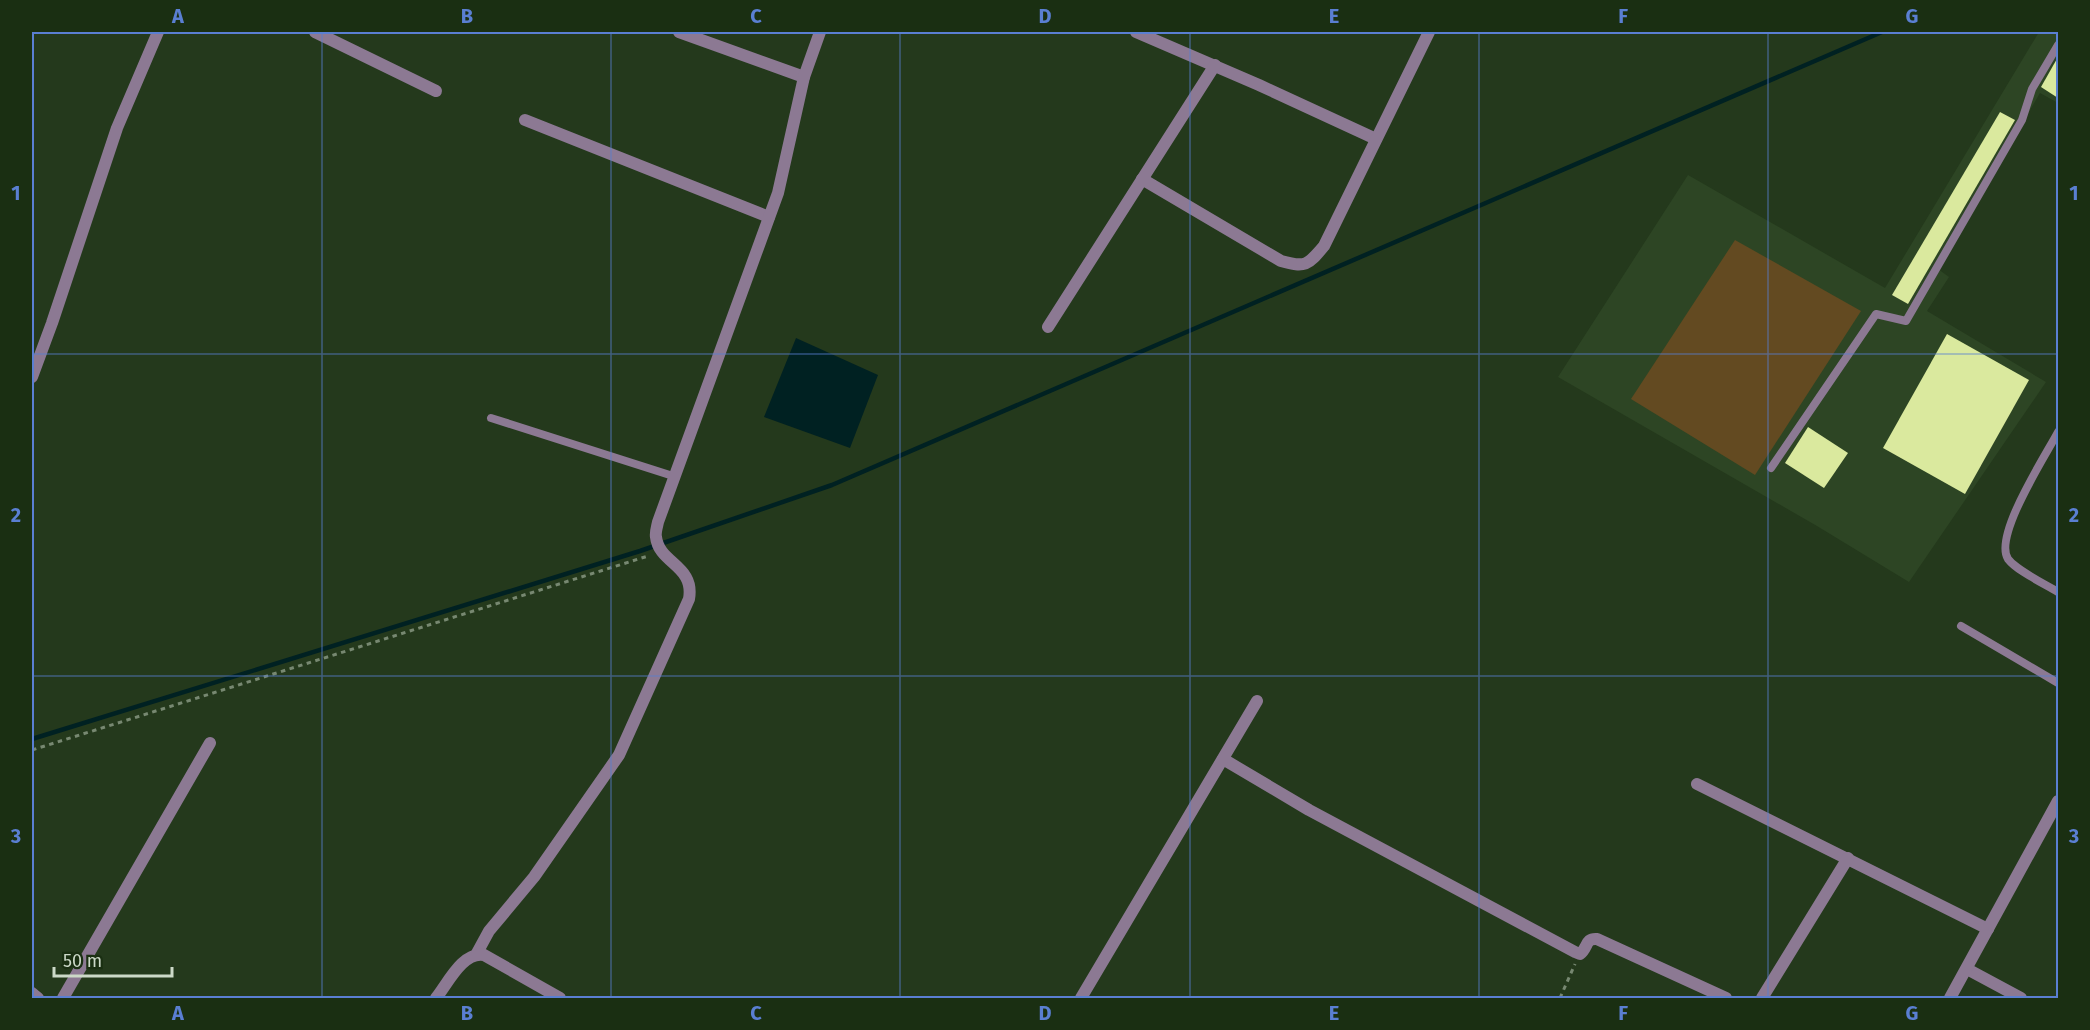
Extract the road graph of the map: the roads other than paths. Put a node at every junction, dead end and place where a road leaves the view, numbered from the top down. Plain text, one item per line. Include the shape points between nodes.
1 (158, 32) edge
2 (315, 32) edge
3 (679, 32) edge
4 (820, 32) edge
5 (1136, 32) edge
6 (1429, 32) edge
7 (2058, 45) edge
8 (1215, 65) junction
9 (804, 77) junction
10 (436, 91) dead end
11 (525, 120) dead end
12 (1376, 139) junction
13 (1142, 179) junction
14 (770, 217) junction
15 (1048, 327) dead end
16 (32, 376) edge
17 (491, 418) dead end
18 (2058, 432) edge
19 (1771, 468) dead end
20 (674, 476) junction
21 (2058, 592) edge
22 (1961, 626) dead end
23 (2058, 683) edge
24 (1257, 701) dead end
25 (210, 743) dead end
26 (1223, 759) junction
27 (1697, 784) dead end
28 (2058, 801) edge
29 (1848, 858) junction
30 (1988, 928) junction
31 (477, 953) junction
32 (1967, 969) junction
33 (32, 993) edge
34 (38, 999) edge
35 (63, 999) edge
36 (436, 999) edge
37 (560, 999) edge
38 (1081, 999) edge
39 (1726, 999) edge
40 (1762, 999) edge
41 (1950, 999) edge
42 (2021, 999) edge

1 - 16 street via 117,128
2 - 10 street
3 - 9 street
4 - 9 street
5 - 8 street
6 - 12 street
7 - 19 lane via 2032,89 2022,120 1906,321 1876,314
8 - 12 street
8 - 13 street
9 - 14 street
11 - 14 street
12 - 13 street via 1324,246 1311,262 1300,266 1281,261
13 - 15 street
14 - 20 street
17 - 20 lane
18 - 21 lane via 2004,542 2008,559
20 - 31 street via 658,522 660,546 687,577 689,598 619,755 534,878 489,931
22 - 23 lane
24 - 26 street
25 - 35 street
26 - 38 street
26 - 39 street via 1309,810 1580,954 1587,942 1597,939
27 - 29 street
28 - 30 street
29 - 30 street
29 - 40 street
30 - 32 street
31 - 36 street via 465,960
31 - 37 street
32 - 41 street
32 - 42 street
33 - 34 street

